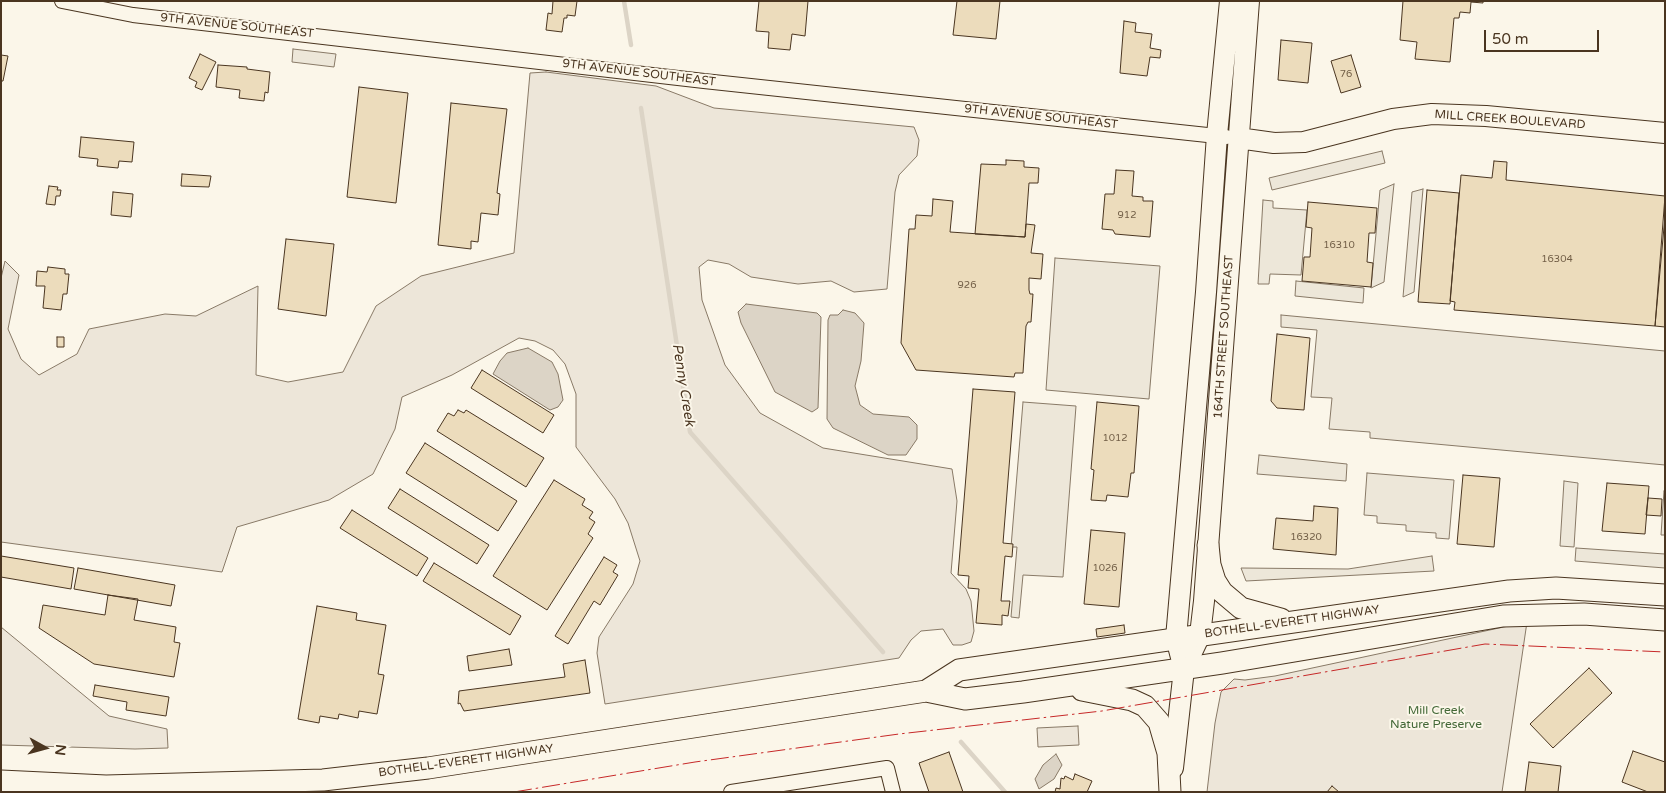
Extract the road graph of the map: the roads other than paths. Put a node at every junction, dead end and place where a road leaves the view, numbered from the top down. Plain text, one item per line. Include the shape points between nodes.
1 (62, 1) edge
2 (1230, 1) edge
3 (1250, 1) edge
4 (1665, 133) edge
5 (1216, 135) junction
6 (1238, 138) junction
7 (1208, 546) junction
8 (1665, 595) edge
9 (1665, 620) edge
10 (1293, 622) junction
11 (1200, 635) junction
12 (1176, 638) junction
13 (1184, 669) junction
14 (1057, 687) junction
15 (926, 690) junction
16 (1, 781) edge
17 (732, 792) edge
18 (894, 792) edge
19 (1170, 792) edge

1 - 5 street, 9TH AVENUE SOUTHEAST via 133,15 704,81
2 - 5 main road, 164TH STREET SOUTHEAST
3 - 6 main road, 164TH STREET SOUTHEAST
4 - 6 main road, MILL CREEK BOULEVARD via 1432,114 1374,123 1304,142 1274,144
5 - 6 street, 9TH AVENUE SOUTHEAST
5 - 12 main road, 164TH STREET SOUTHEAST
6 - 7 main road, 164TH STREET SOUTHEAST
7 - 10 main road via 1215,581 1231,601 1256,613
7 - 11 main road, 164TH STREET SOUTHEAST
8 - 10 main road, BOTHELL-EVERETT HIGHWAY via 1556,588 1509,591
9 - 13 main road, BOTHELL-EVERETT HIGHWAY via 1584,614 1503,616
10 - 11 main road, BOTHELL-EVERETT HIGHWAY
11 - 12 main road, BOTHELL-EVERETT HIGHWAY
11 - 13 main road, 164TH STREET SOUTHEAST
12 - 13 main road, 164TH STREET SOUTHEAST
12 - 15 main road, BOTHELL-EVERETT HIGHWAY via 959,670
13 - 14 main road, BOTHELL-EVERETT HIGHWAY
13 - 19 main road
14 - 15 main road, BOTHELL-EVERETT HIGHWAY via 965,699
14 - 19 main road via 1107,694 1145,706 1159,722 1164,737
15 - 16 main road, BOTHELL-EVERETT HIGHWAY via 428,768 323,780 106,786
17 - 18 street via 887,768

